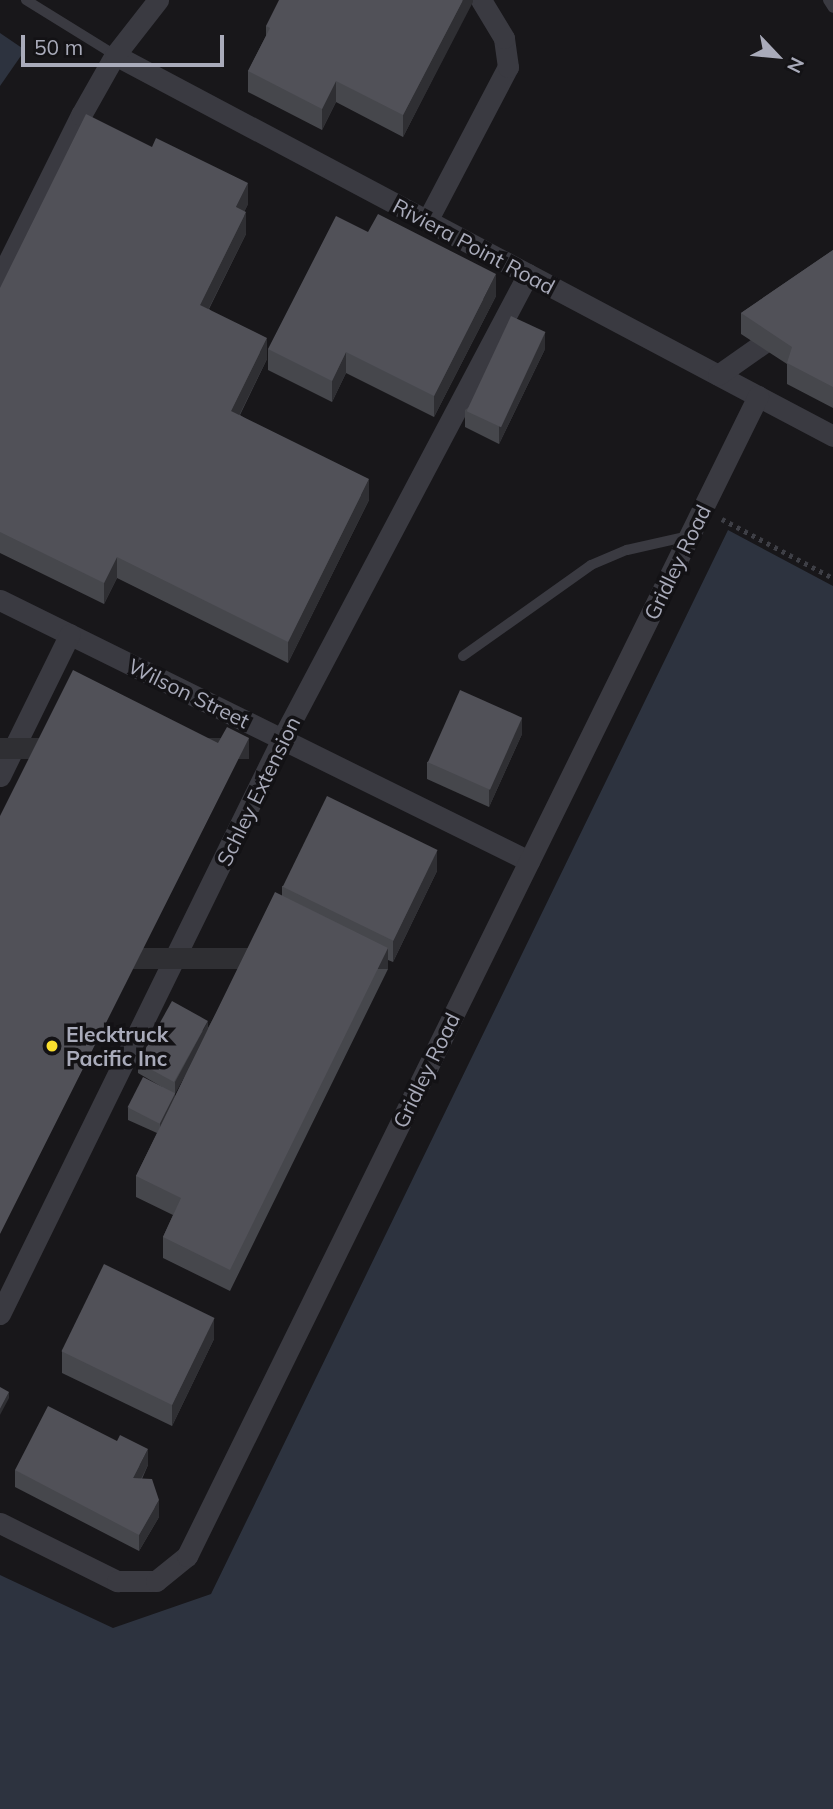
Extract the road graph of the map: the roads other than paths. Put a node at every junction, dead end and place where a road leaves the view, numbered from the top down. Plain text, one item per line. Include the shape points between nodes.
1 (26, 0) edge
2 (158, 0) edge
3 (481, 0) edge
4 (828, 0) edge
5 (833, 8) edge
6 (115, 55) junction
7 (427, 220) junction
8 (528, 274) junction
9 (0, 278) edge
10 (802, 317) edge
11 (718, 375) junction
12 (758, 396) junction
13 (833, 436) edge
14 (690, 536) junction
15 (0, 600) edge
16 (70, 634) junction
17 (463, 656) dead end
18 (282, 739) junction
19 (0, 776) edge
20 (529, 861) junction
21 (0, 1314) edge
22 (0, 1523) edge

1 - 6 lane
2 - 6 street
3 - 7 street via 504,38 508,67
4 - 5 lane
6 - 7 street, Riviera Point Road
6 - 9 street
7 - 8 street, Riviera Point Road
8 - 11 street, Riviera Point Road
8 - 18 street, Schley Extension
10 - 11 street
11 - 12 street, Riviera Point Road
12 - 13 street, Riviera Point Road
12 - 14 street, Gridley Road
14 - 17 lane via 627,550 591,565
14 - 20 street, Gridley Road
15 - 16 street, Wilson Street
16 - 18 street, Wilson Street
16 - 19 street
18 - 20 street, Wilson Street
18 - 21 street, Schley Extension
20 - 22 street, Gridley Road via 187,1556 156,1581 117,1581

